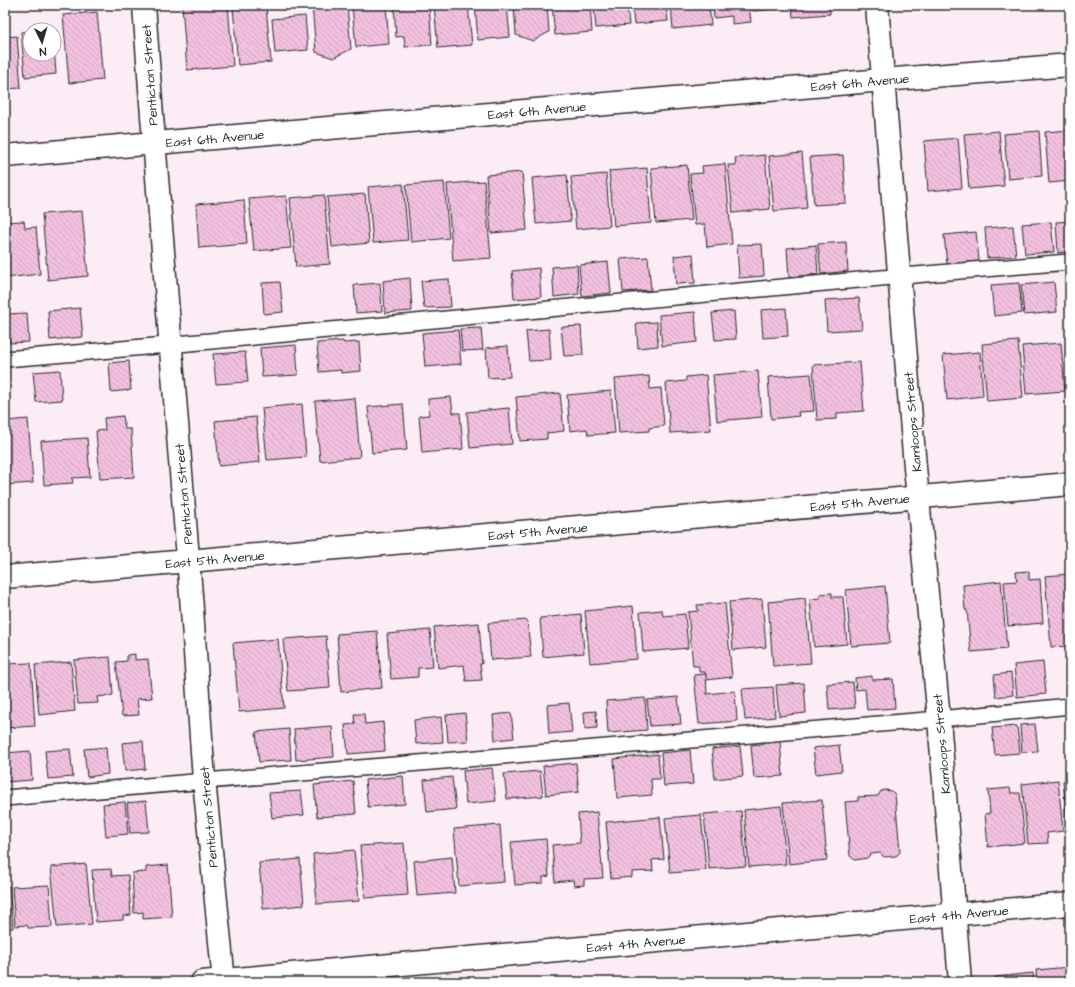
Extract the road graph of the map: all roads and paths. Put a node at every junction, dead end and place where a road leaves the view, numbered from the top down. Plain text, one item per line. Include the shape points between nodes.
1 (144, 5) edge
2 (877, 5) edge
3 (1070, 65) edge
4 (884, 80) junction
5 (154, 143) junction
6 (5, 156) edge
7 (1070, 262) edge
8 (900, 275) junction
9 (172, 345) junction
10 (5, 359) edge
11 (1070, 484) edge
12 (918, 497) junction
13 (189, 561) junction
14 (5, 577) edge
15 (1070, 706) edge
16 (939, 719) junction
17 (204, 780) junction
18 (5, 798) edge
19 (1070, 904) edge
20 (955, 915) junction
21 (224, 981) edge
22 (202, 982) edge
23 (960, 982) edge

1 - 5 street, Penticton Street
2 - 4 street, Kamloops Street
3 - 4 street, East 6th Avenue
4 - 5 street, East 6th Avenue
4 - 8 street, Kamloops Street
5 - 6 street, East 6th Avenue
5 - 9 street, Penticton Street
7 - 8 lane
8 - 9 lane
8 - 12 street, Kamloops Street
9 - 10 lane
9 - 13 street, Penticton Street
11 - 12 street, East 5th Avenue
12 - 13 street, East 5th Avenue
12 - 16 street, Kamloops Street
13 - 14 street, East 5th Avenue
13 - 17 street, Penticton Street
15 - 16 lane
16 - 17 lane
16 - 20 street, Kamloops Street
17 - 18 lane
17 - 21 street, Penticton Street
19 - 20 street, East 4th Avenue
20 - 21 street, East 4th Avenue
20 - 23 street, Kamloops Street
21 - 22 street, East 4th Avenue

